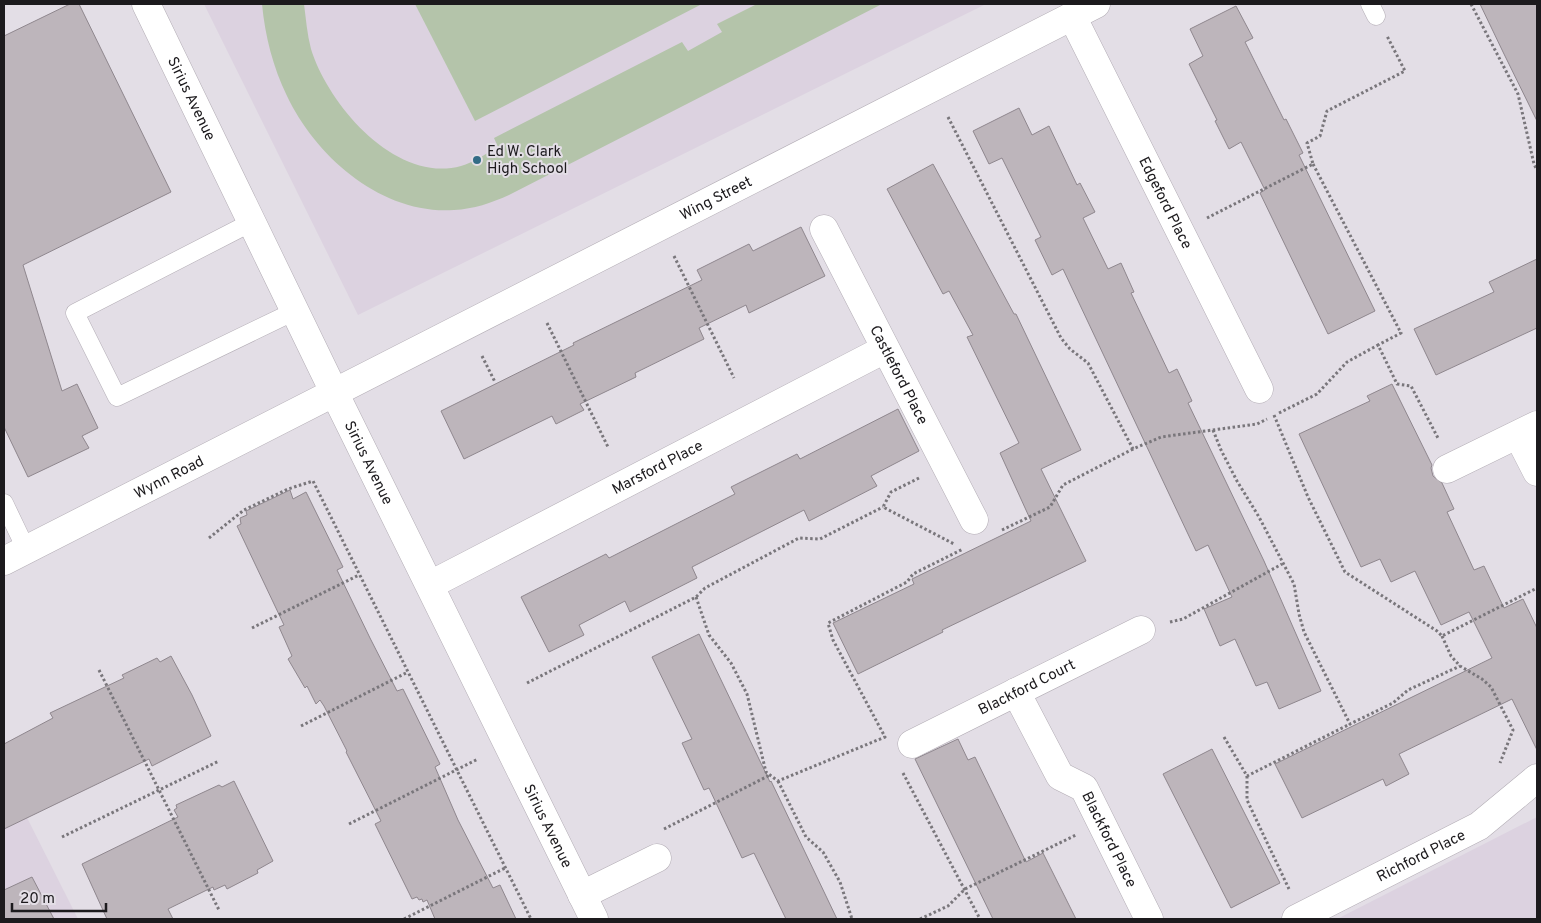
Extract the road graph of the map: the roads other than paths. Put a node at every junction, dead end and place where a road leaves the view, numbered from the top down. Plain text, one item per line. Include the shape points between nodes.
1 (146, 4) edge
2 (1096, 4) edge
3 (1072, 16) junction
4 (252, 222) junction
5 (824, 229) dead end
6 (295, 311) junction
7 (886, 349) junction
8 (1259, 389) dead end
9 (334, 392) junction
10 (1528, 430) edge
11 (1450, 468) road end
12 (1537, 472) edge
13 (4, 503) edge
14 (974, 520) dead end
15 (15, 555) edge
16 (430, 585) junction
17 (1141, 630) road end
18 (1016, 692) junction
19 (901, 745) road end
20 (1537, 778) edge
21 (656, 846) road end
22 (582, 895) junction
23 (1300, 918) edge
24 (594, 919) edge
25 (1150, 919) edge

1 - 4 street, Sirius Avenue
2 - 3 street, Wing Street
3 - 8 street, Edgeford Place
3 - 9 street, Wing Street
4 - 6 street, Sirius Avenue
4 - 6 lane via 75,313 117,396
5 - 7 street, Castleford Place
6 - 9 street, Sirius Avenue
7 - 14 street, Castleford Place
7 - 16 street, Marsford Place
9 - 15 street, Wynn Road
9 - 16 street, Sirius Avenue
10 - 11 street
10 - 12 street
13 - 15 lane
16 - 22 street, Sirius Avenue
17 - 18 street, Blackford Court
18 - 19 street, Blackford Court
18 - 25 street, Blackford Place via 1060,776 1084,788
20 - 23 street, Richford Place via 1478,826
21 - 22 street
22 - 24 street, Sirius Avenue

